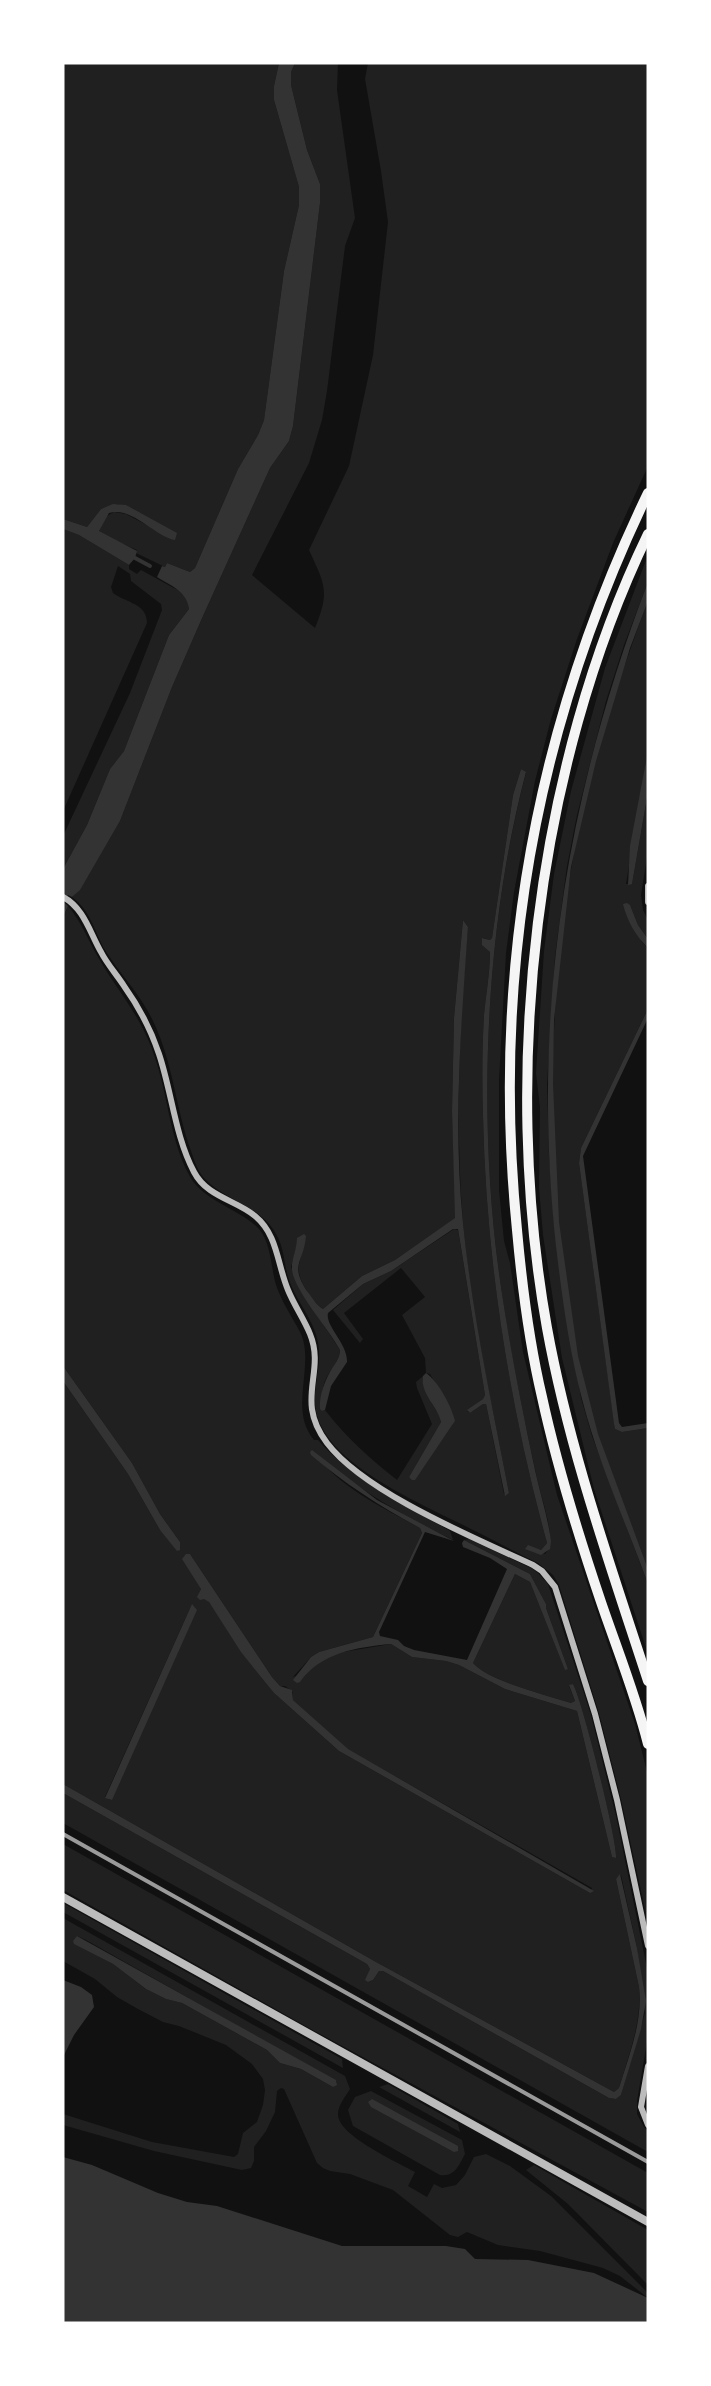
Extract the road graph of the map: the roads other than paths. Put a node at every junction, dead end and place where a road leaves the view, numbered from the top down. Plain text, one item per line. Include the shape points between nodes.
1 (648, 493) edge
2 (648, 534) edge
3 (648, 886) edge
4 (64, 898) edge
5 (648, 902) edge
6 (648, 1681) edge
7 (648, 1744) edge
8 (63, 1897) edge
9 (648, 1946) edge
10 (648, 2066) edge
11 (648, 2125) edge
12 (648, 2222) edge

1 - 7 highway via 600,599 558,729 540,802 517,945 508,1105 520,1270 541,1395 568,1500
2 - 6 highway via 595,666 557,808 536,946 528,1106 538,1266 560,1391 586,1491
3 - 5 street
4 - 9 street via 80,912 101,953 149,1027 184,1150 194,1172 206,1187 255,1216 273,1240 287,1290 312,1340 311,1412 326,1443 377,1486 533,1565 555,1587 595,1714
8 - 12 street
10 - 11 street via 641,2107

